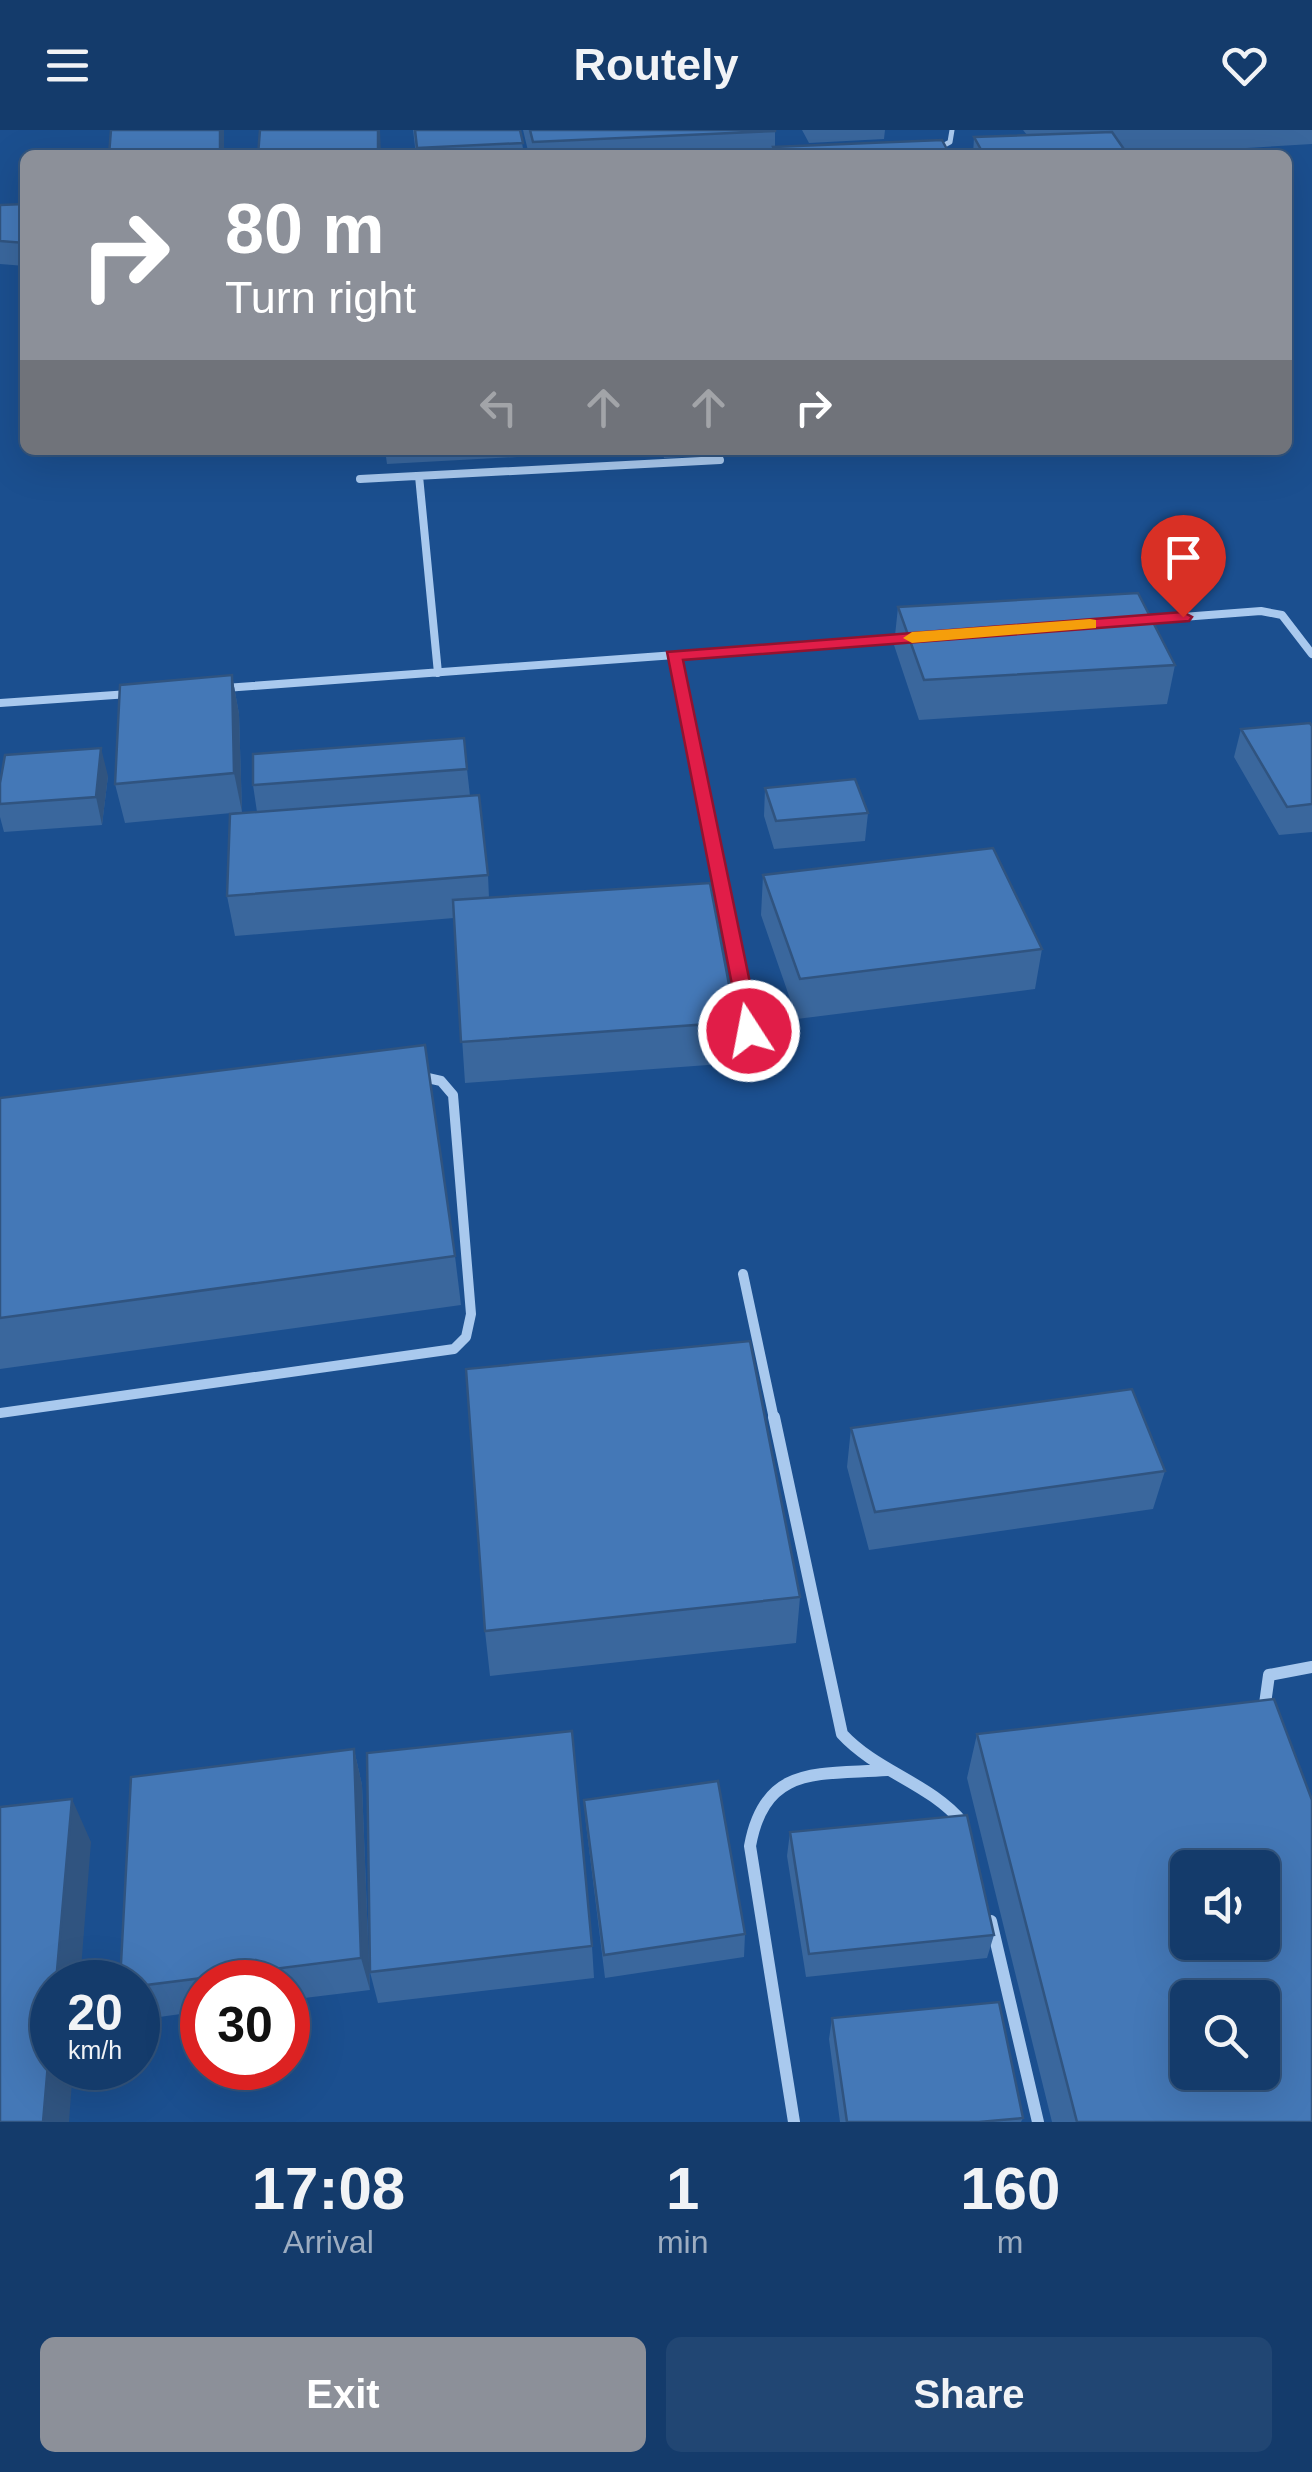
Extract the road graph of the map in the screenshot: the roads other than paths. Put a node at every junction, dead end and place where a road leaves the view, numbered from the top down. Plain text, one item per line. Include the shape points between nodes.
1 (952, 130) edge
2 (932, 150) edge
3 (720, 460) dead end
4 (419, 476) junction
5 (360, 479) dead end
6 (1124, 622) edge
7 (928, 636) edge
8 (1312, 654) edge
9 (673, 656) junction
10 (438, 674) junction
11 (216, 688) edge
12 (137, 694) edge
13 (0, 703) edge
14 (749, 1031) dead end
15 (404, 1078) edge
16 (743, 1274) dead end
17 (0, 1413) edge
18 (1312, 1666) edge
19 (1270, 1727) edge
20 (888, 1770) junction
21 (970, 1834) edge
22 (988, 1911) edge
23 (794, 2122) edge
24 (1038, 2122) edge

1 - 2 lane via 944,148
3 - 4 street
4 - 5 street
4 - 10 street
6 - 8 street via 1272,613 1291,622
7 - 9 street
9 - 10 street
9 - 14 street
10 - 11 street
12 - 13 street
15 - 17 street via 441,1081 453,1095 471,1314 466,1337 454,1349
16 - 20 street via 842,1734
18 - 19 street via 1269,1675 1264,1709
20 - 21 street via 955,1810
20 - 23 street via 783,1781 762,1796 752,1819 750,1846
22 - 24 street

